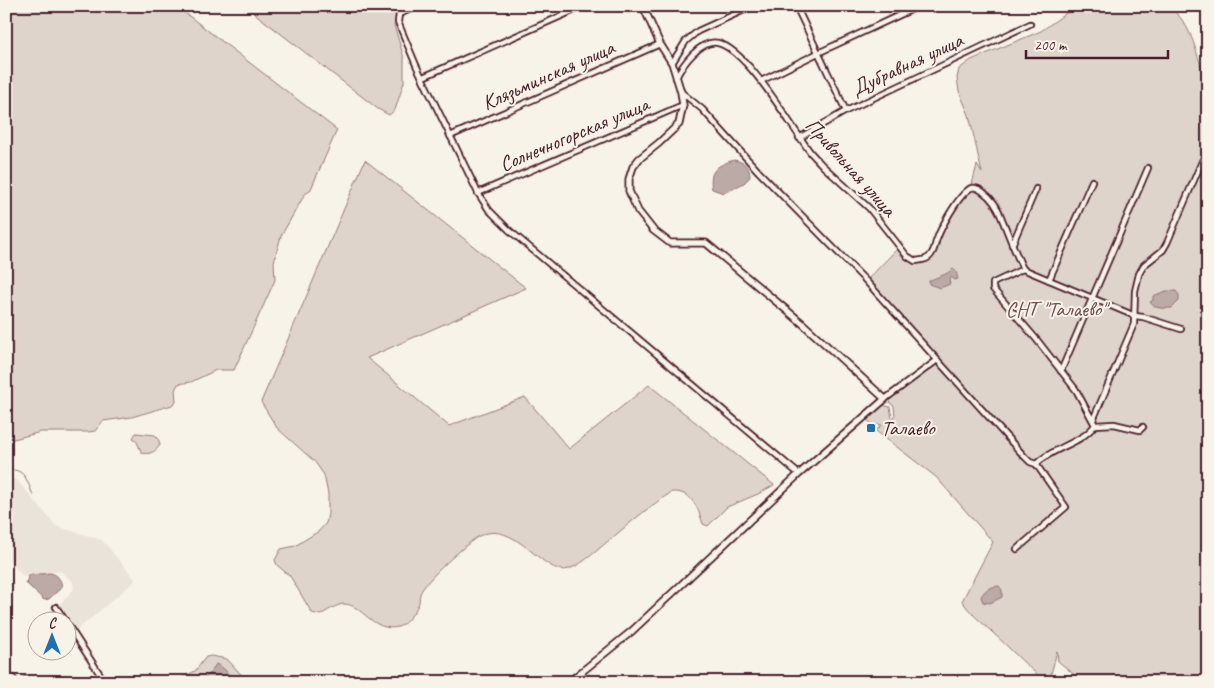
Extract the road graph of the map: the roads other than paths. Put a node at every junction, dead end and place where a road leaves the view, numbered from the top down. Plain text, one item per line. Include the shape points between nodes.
1 (400, 6) edge
2 (418, 6) edge
3 (584, 6) edge
4 (643, 6) edge
5 (753, 6) edge
6 (796, 6) edge
7 (919, 6) edge
8 (399, 14) junction
9 (1030, 24) dead end
10 (660, 44) junction
11 (818, 52) junction
12 (672, 63) junction
13 (422, 77) junction
14 (676, 78) junction
15 (761, 81) junction
16 (681, 92) junction
17 (683, 105) junction
18 (846, 111) junction
19 (450, 136) junction
20 (799, 138) junction
21 (1203, 160) dead end
22 (1148, 168) dead end
23 (1092, 181) dead end
24 (1036, 190) dead end
25 (478, 193) junction
26 (1012, 245) junction
27 (1023, 269) junction
28 (1049, 280) junction
29 (1093, 298) junction
30 (1135, 316) junction
31 (1181, 330) dead end
32 (936, 361) junction
33 (1061, 371) junction
34 (885, 399) junction
35 (1093, 420) junction
36 (1095, 425) junction
37 (1143, 428) dead end
38 (1036, 464) junction
39 (799, 474) junction
40 (1017, 549) dead end
41 (56, 607) dead end
42 (58, 610) edge
43 (78, 640) edge
44 (6, 673) edge
45 (14, 682) edge
46 (105, 682) edge
47 (569, 682) edge

1 - 8 street
2 - 8 street
3 - 13 street
4 - 10 street
5 - 12 street via 698,31 686,41
6 - 11 street
7 - 11 street
8 - 13 street via 398,22
9 - 18 street, Дубравная улица
10 - 12 street
10 - 19 street, Клязьминская улица
11 - 15 street
11 - 18 street
12 - 14 street
13 - 19 street
14 - 15 street, Привольная улица via 681,66 692,55 708,43 715,42 738,56
14 - 16 street
15 - 20 street, Привольная улица
16 - 17 street
16 - 32 street via 702,109 866,281
17 - 25 street, Солнечногорская улица
17 - 34 street via 679,124 633,168 629,191 638,211 653,230 670,243 706,244 802,323
18 - 20 street, Дубравная улица
19 - 25 street
20 - 26 street, Привольная улица via 823,166 869,208 907,256 915,261 929,258 959,199 971,188 979,189 996,204
21 - 30 street via 1167,243 1139,274
22 - 29 street
23 - 28 street
24 - 26 street
25 - 39 street via 509,230
26 - 27 street
27 - 28 street
27 - 33 street via 993,283 993,289
28 - 29 street
29 - 30 street
29 - 33 street
30 - 31 street
30 - 35 street
32 - 34 street
32 - 38 street via 1024,456
33 - 35 street
34 - 39 street
35 - 36 street
36 - 37 street
36 - 38 street via 1088,433
38 - 40 street via 1066,506
39 - 47 street via 632,631
41 - 42 street
43 - 46 street
44 - 45 highway

